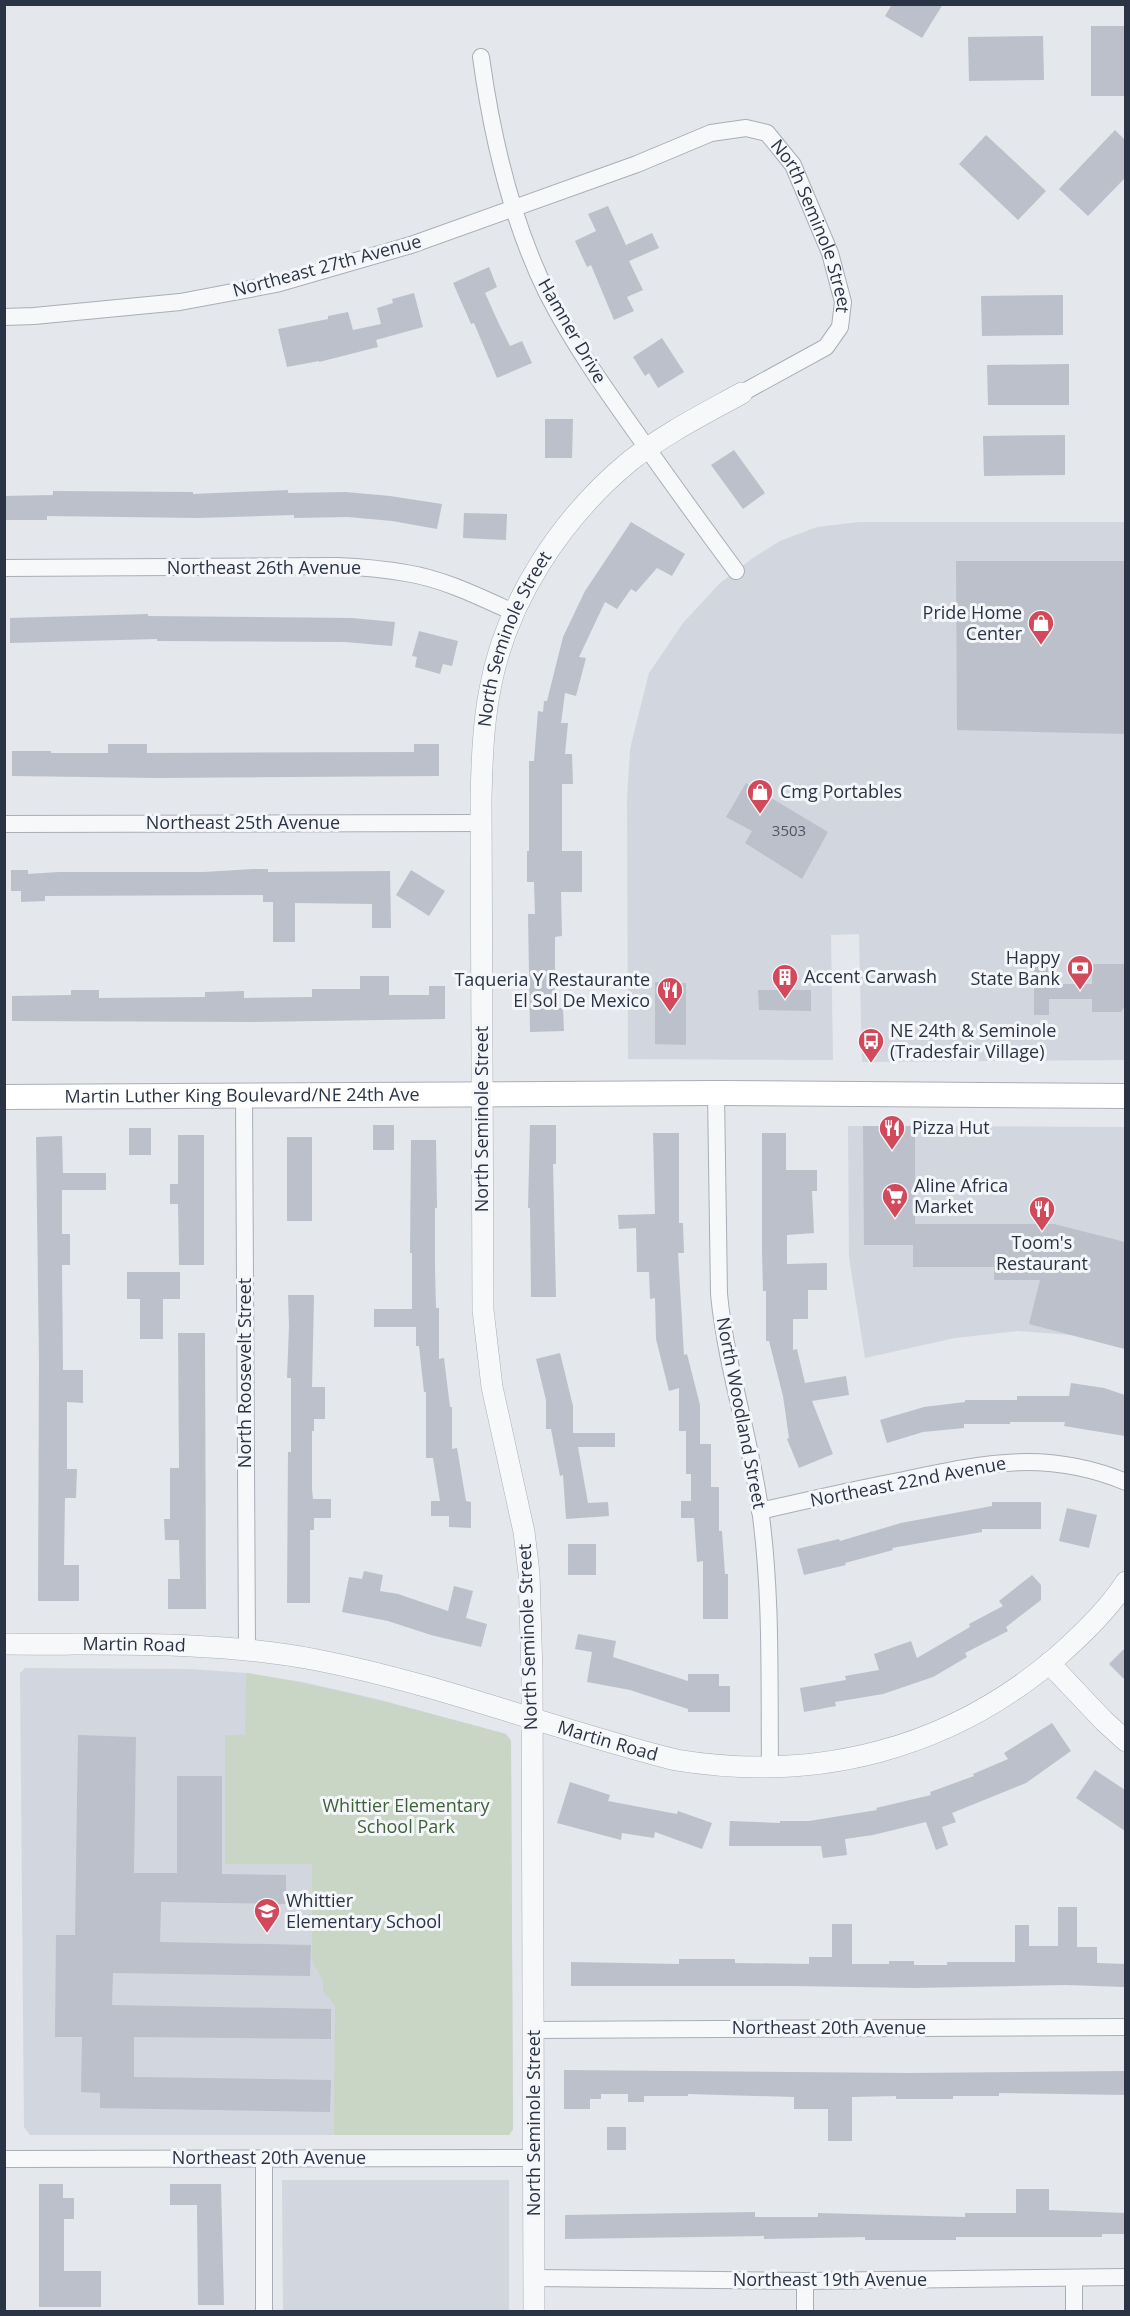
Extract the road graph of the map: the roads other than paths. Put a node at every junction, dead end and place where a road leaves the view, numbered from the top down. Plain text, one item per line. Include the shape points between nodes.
1 (481, 57) dead end
2 (637, 164) joint
3 (514, 209) junction
4 (4, 317) edge
5 (742, 393) joint
6 (647, 449) junction
7 (4, 567) edge
8 (736, 571) dead end
9 (515, 613) junction
10 (482, 823) junction
11 (4, 824) edge
12 (716, 1093) junction
13 (482, 1094) junction
14 (244, 1096) junction
15 (1125, 1096) edge
16 (4, 1097) edge
17 (1125, 1482) edge
18 (760, 1511) junction
19 (1125, 1582) edge
20 (4, 1644) edge
21 (247, 1649) junction
22 (1049, 1663) junction
23 (532, 1718) junction
24 (1125, 1740) edge
25 (770, 1768) junction
26 (1125, 2027) edge
27 (533, 2030) junction
28 (264, 2158) junction
29 (534, 2158) junction
30 (4, 2159) edge
31 (1125, 2277) edge
32 (535, 2278) junction
33 (1074, 2278) junction
34 (805, 2281) junction
35 (264, 2312) edge
36 (534, 2312) edge
37 (805, 2312) edge
38 (1074, 2312) edge

1 - 3 street, Hamner Drive via 487,105
2 - 3 street, Northeast 27th Avenue
2 - 5 street, North Seminole Street via 711,133 746,128 767,133 793,165 830,253 843,302 840,327 826,347
3 - 4 street, Northeast 27th Avenue via 411,246 276,284 180,302
3 - 6 street, Hamner Drive via 547,292 583,358
5 - 6 street, North Seminole Street
6 - 8 street, Hamner Drive
6 - 9 street, North Seminole Street via 603,485 578,512 542,561
7 - 9 street, Northeast 26th Avenue via 368,568 408,573 460,588
9 - 10 street, North Seminole Street via 490,687 483,747
10 - 11 street, Northeast 25th Avenue
10 - 13 street, North Seminole Street
12 - 13 main road, Martin Luther King Boulevard/NE 24th Ave
12 - 15 main road, Martin Luther King Boulevard/NE 24th Ave
12 - 18 street, North Woodland Street via 722,1327 751,1450
13 - 14 main road, Martin Luther King Boulevard/NE 24th Ave
13 - 23 street, North Seminole Street via 483,1310 492,1387 524,1532 529,1573
14 - 16 main road, Martin Luther King Boulevard/NE 24th Ave
14 - 21 street, North Roosevelt Street
17 - 18 street, Northeast 22nd Avenue via 1050,1462 982,1463
18 - 25 street, North Woodland Street via 768,1610
19 - 22 street, Martin Road via 1102,1613
20 - 21 street, Martin Road
21 - 23 street, Martin Road via 366,1671
22 - 24 street
22 - 25 street, Martin Road via 984,1708 912,1742 839,1761
23 - 25 street, Martin Road via 676,1760
23 - 27 street, North Seminole Street
26 - 27 street, Northeast 20th Avenue
27 - 29 street, North Seminole Street
28 - 29 street, Northeast 20th Avenue
28 - 30 street, Northeast 20th Avenue
28 - 35 street
29 - 32 street, North Seminole Street
31 - 33 street, Northeast 19th Avenue
32 - 34 street, Northeast 19th Avenue
32 - 36 street, North Seminole Street
33 - 34 street, Northeast 19th Avenue
33 - 38 street
34 - 37 street

